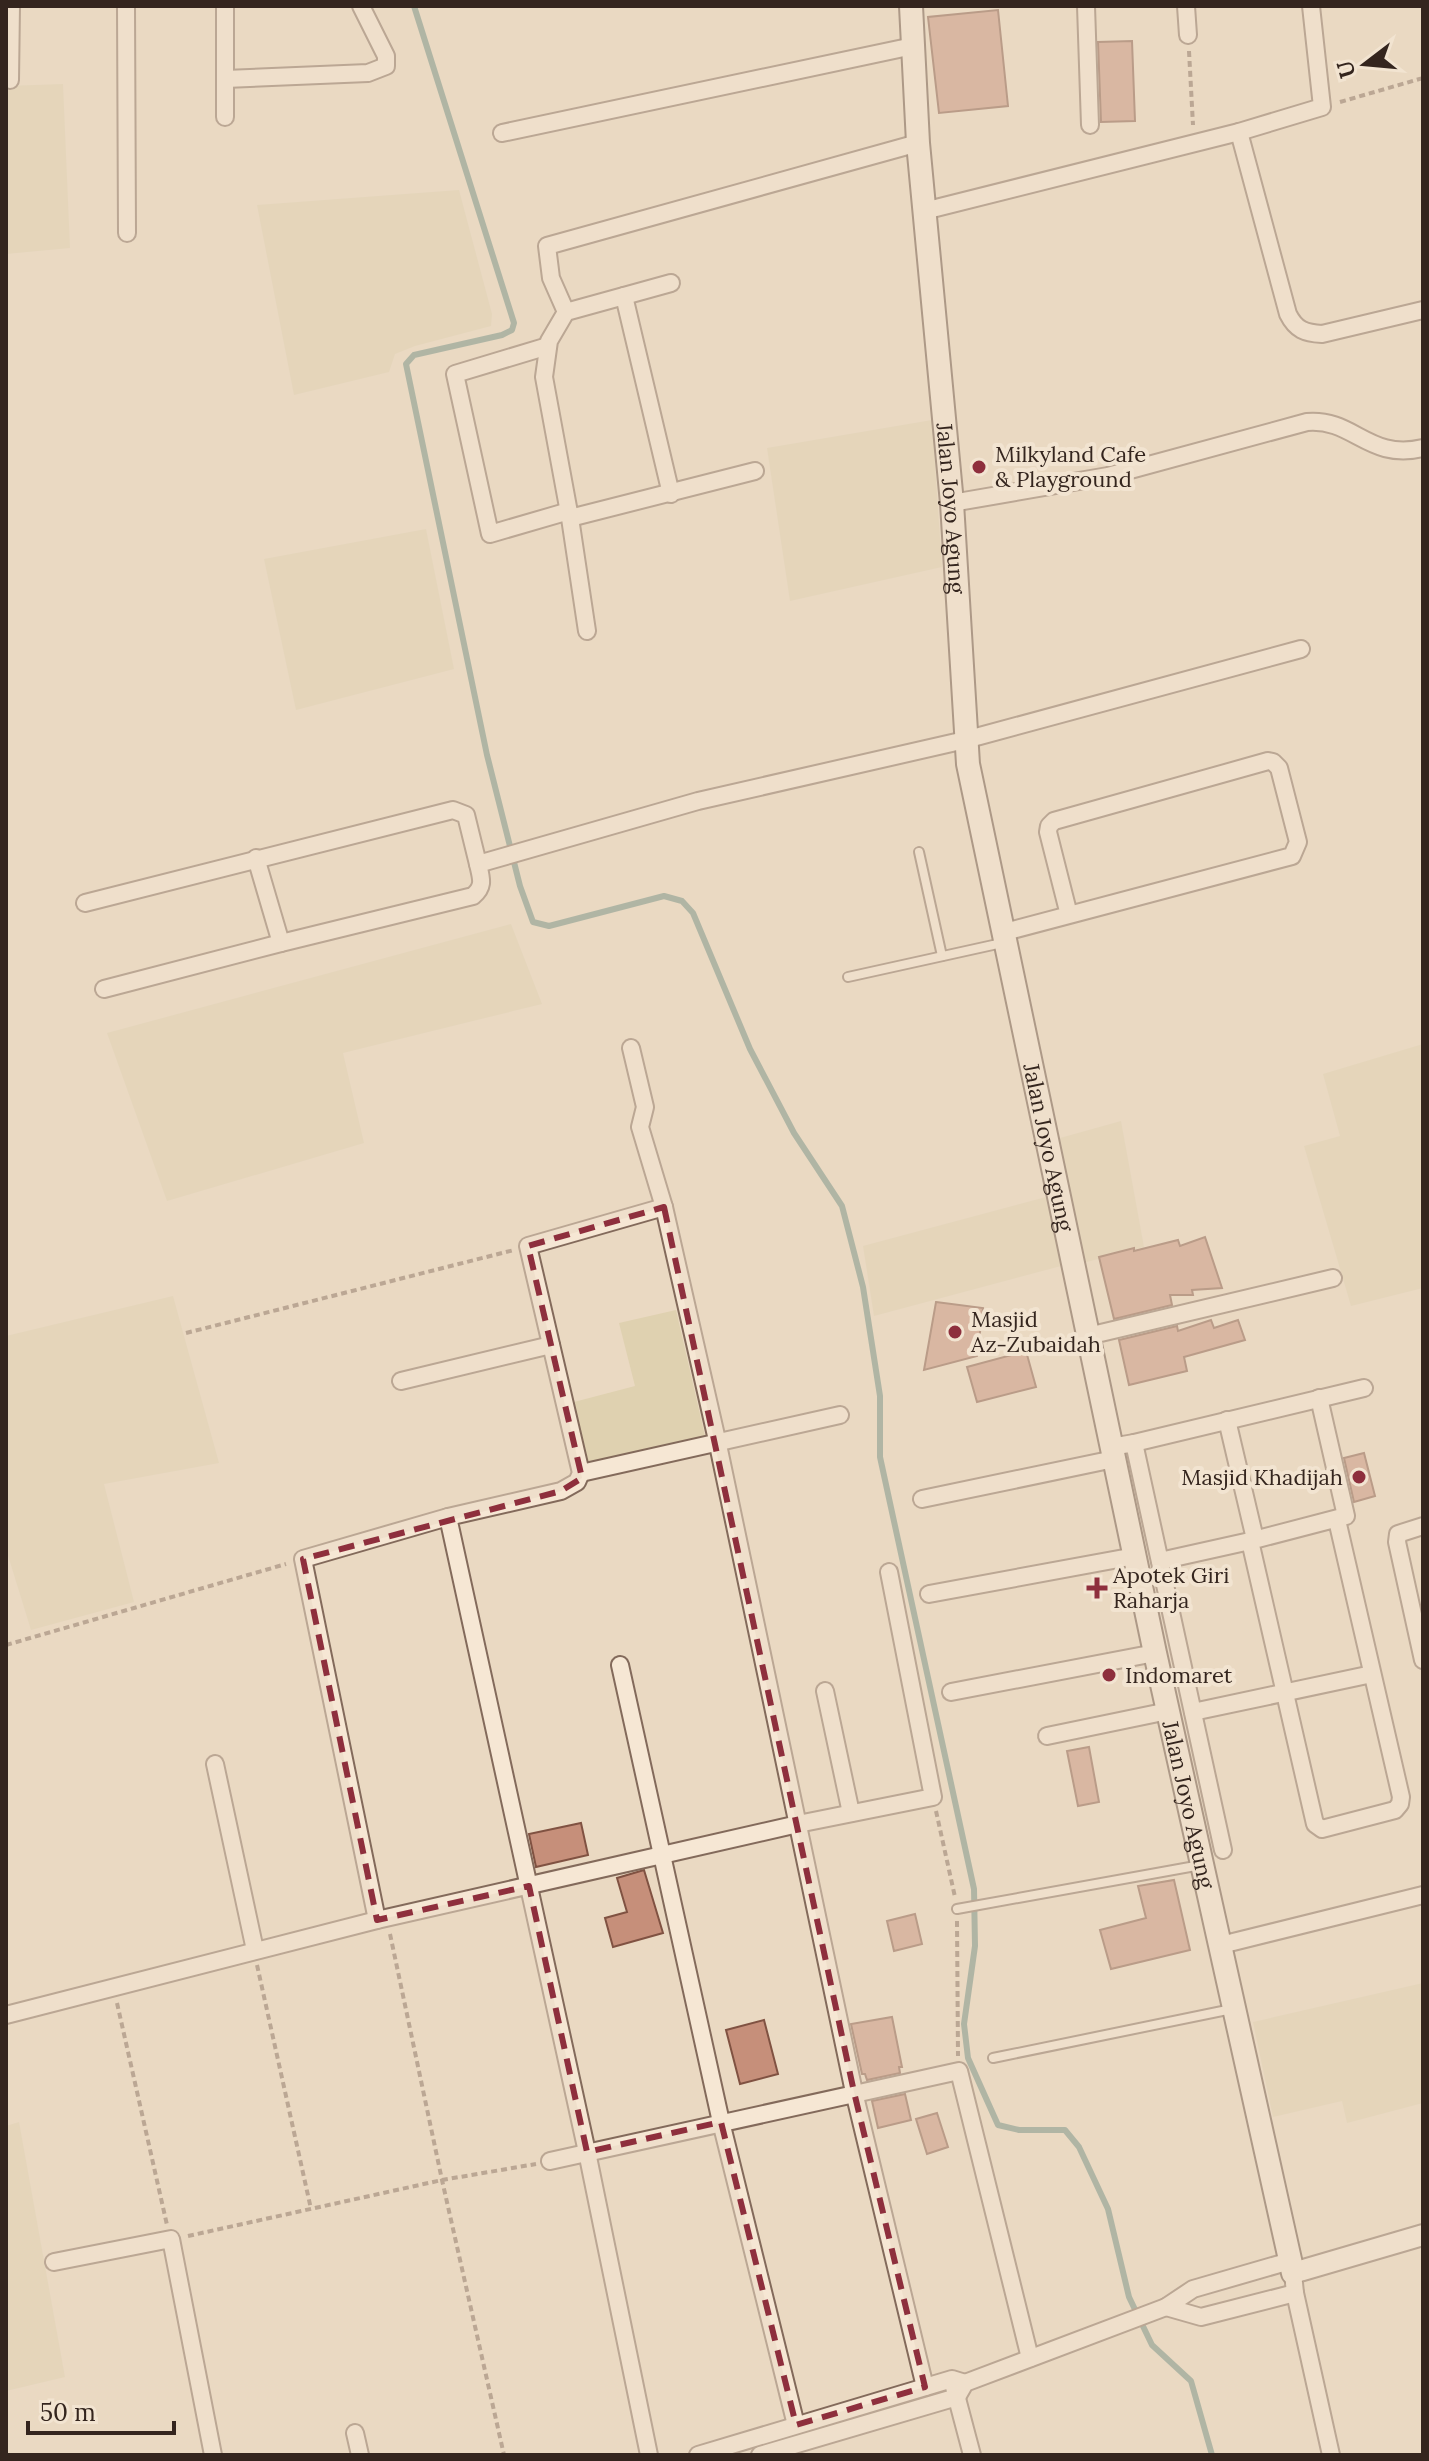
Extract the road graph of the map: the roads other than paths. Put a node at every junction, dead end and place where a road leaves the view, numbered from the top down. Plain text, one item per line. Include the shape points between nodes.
1 (11, 6) edge
2 (126, 6) edge
3 (225, 6) edge
4 (361, 6) edge
5 (911, 6) edge
6 (918, 6) edge
7 (1086, 6) edge
8 (1186, 6) edge
9 (1311, 6) edge
10 (1188, 35) road end
11 (913, 46) junction
12 (225, 79) junction
13 (10, 80) dead end
14 (225, 117) dead end
15 (1090, 125) dead end
16 (1239, 132) junction
17 (502, 133) dead end
18 (918, 143) junction
19 (924, 211) junction
20 (127, 233) dead end
21 (671, 283) dead end
22 (624, 296) junction
23 (1423, 310) edge
24 (566, 312) junction
25 (548, 346) junction
26 (1423, 448) edge
27 (755, 471) dead end
28 (671, 494) junction
29 (952, 503) junction
30 (570, 515) junction
31 (587, 631) dead end
32 (1301, 649) dead end
33 (965, 740) junction
34 (919, 852) dead end
35 (256, 858) junction
36 (478, 864) junction
37 (85, 903) dead end
38 (1069, 915) junction
39 (1006, 937) junction
40 (281, 943) junction
41 (942, 956) junction
42 (848, 977) dead end
43 (104, 989) dead end
44 (631, 1048) dead end
45 (664, 1207) junction
46 (1333, 1278) dead end
47 (1088, 1336) junction
48 (551, 1345) junction
49 (401, 1381) dead end
50 (1364, 1388) dead end
51 (1319, 1398) junction
52 (840, 1415) dead end
53 (1227, 1420) junction
54 (717, 1440) junction
55 (1134, 1443) junction
56 (1112, 1453) junction
57 (581, 1473) junction
58 (922, 1499) dead end
59 (448, 1517) junction
60 (1337, 1520) junction
61 (1423, 1526) edge
62 (1252, 1540) junction
63 (1135, 1556) junction
64 (1160, 1561) junction
65 (889, 1572) dead end
66 (929, 1594) dead end
67 (1155, 1653) junction
68 (1423, 1660) edge
69 (620, 1665) dead end
70 (1372, 1674) junction
71 (825, 1691) dead end
72 (951, 1692) dead end
73 (1286, 1693) junction
74 (1168, 1711) junction
75 (1193, 1712) junction
76 (1047, 1736) dead end
77 (215, 1764) dead end
78 (851, 1813) junction
79 (798, 1824) junction
80 (1223, 1850) dead end
81 (663, 1855) junction
82 (1202, 1865) junction
83 (529, 1886) junction
84 (1423, 1895) edge
85 (961, 1908) road end
86 (382, 1918) junction
87 (1221, 1945) junction
88 (255, 1950) junction
89 (1235, 2009) junction
90 (6, 2015) edge
91 (993, 2058) dead end
92 (854, 2092) junction
93 (721, 2122) junction
94 (587, 2152) junction
95 (550, 2161) road end
96 (1423, 2235) edge
97 (54, 2262) dead end
98 (1293, 2276) junction
99 (1166, 2307) junction
100 (1030, 2358) junction
101 (958, 2386) junction
102 (925, 2387) junction
103 (796, 2425) junction
104 (355, 2433) dead end
105 (213, 2455) edge
106 (360, 2455) edge
107 (649, 2455) edge
108 (698, 2455) edge
109 (760, 2455) edge
110 (972, 2455) edge
111 (1331, 2455) edge

1 - 13 street
2 - 20 street
3 - 12 street
4 - 12 street via 386,66 368,73
5 - 6 street
5 - 11 main road, Jalan Joyo Agung
7 - 15 street
8 - 10 street
9 - 16 street via 1322,107
11 - 17 street
11 - 18 main road, Jalan Joyo Agung
12 - 14 street
16 - 19 street
16 - 23 street via 1295,326 1322,334
18 - 19 main road, Jalan Joyo Agung
18 - 24 street via 547,246 551,278
19 - 29 main road, Jalan Joyo Agung
21 - 22 street
22 - 24 street
22 - 28 street
24 - 25 street
25 - 30 street via 544,377
25 - 30 street via 455,374 490,534
26 - 29 street via 1387,451 1333,424 1307,422 1108,476
27 - 28 street
28 - 30 street
29 - 33 main road, Jalan Joyo Agung
30 - 31 street
32 - 33 street
33 - 36 street via 698,801
33 - 39 main road, Jalan Joyo Agung
34 - 41 lane
35 - 36 street via 453,810 466,815
35 - 37 street
35 - 40 street
36 - 40 street via 482,883 473,896
38 - 38 street via 1292,856 1298,842 1279,768 1268,761 1054,821 1048,832
38 - 39 street
39 - 41 lane
39 - 47 main road, Jalan Joyo Agung
40 - 43 street
41 - 42 lane
44 - 45 street via 645,1107 640,1127
45 - 48 street via 528,1246
45 - 54 street
46 - 47 street
47 - 56 main road, Jalan Joyo Agung
48 - 49 street
48 - 57 street
50 - 51 street
51 - 53 street
51 - 60 street via 1346,1512
52 - 54 street
53 - 55 street
53 - 62 street
54 - 57 street
54 - 79 street
55 - 56 street
55 - 64 street
56 - 58 street
56 - 63 main road, Jalan Joyo Agung
57 - 59 street via 577,1482 561,1491
59 - 83 street
59 - 86 street via 303,1559
60 - 62 street
60 - 70 street
61 - 68 street via 1398,1534 1397,1542
62 - 64 street
62 - 73 street
63 - 66 street
63 - 67 main road, Jalan Joyo Agung
64 - 75 street
65 - 78 street via 933,1797
67 - 72 street
67 - 74 main road, Jalan Joyo Agung
69 - 81 street
70 - 73 street
70 - 73 street via 1400,1804 1395,1810 1322,1829 1315,1824
71 - 78 street
73 - 75 street
74 - 76 street
74 - 82 main road, Jalan Joyo Agung
75 - 80 street
77 - 88 street
78 - 79 street
79 - 81 street
79 - 92 street
81 - 83 street
81 - 93 street
82 - 85 lane
82 - 87 main road, Jalan Joyo Agung
83 - 86 street
83 - 94 street
84 - 87 street
86 - 88 street
87 - 89 main road, Jalan Joyo Agung
88 - 90 street
89 - 91 lane
89 - 98 main road, Jalan Joyo Agung
92 - 93 street
92 - 100 street via 959,2071
92 - 102 street
93 - 94 street
93 - 103 street
94 - 95 street
94 - 107 street
96 - 98 street
97 - 105 street via 171,2239
98 - 99 street via 1193,2289
98 - 99 street via 1201,2317
98 - 111 street
99 - 100 street
100 - 101 street
101 - 102 street
101 - 109 street
101 - 110 street
102 - 103 street
103 - 108 street
104 - 106 street

